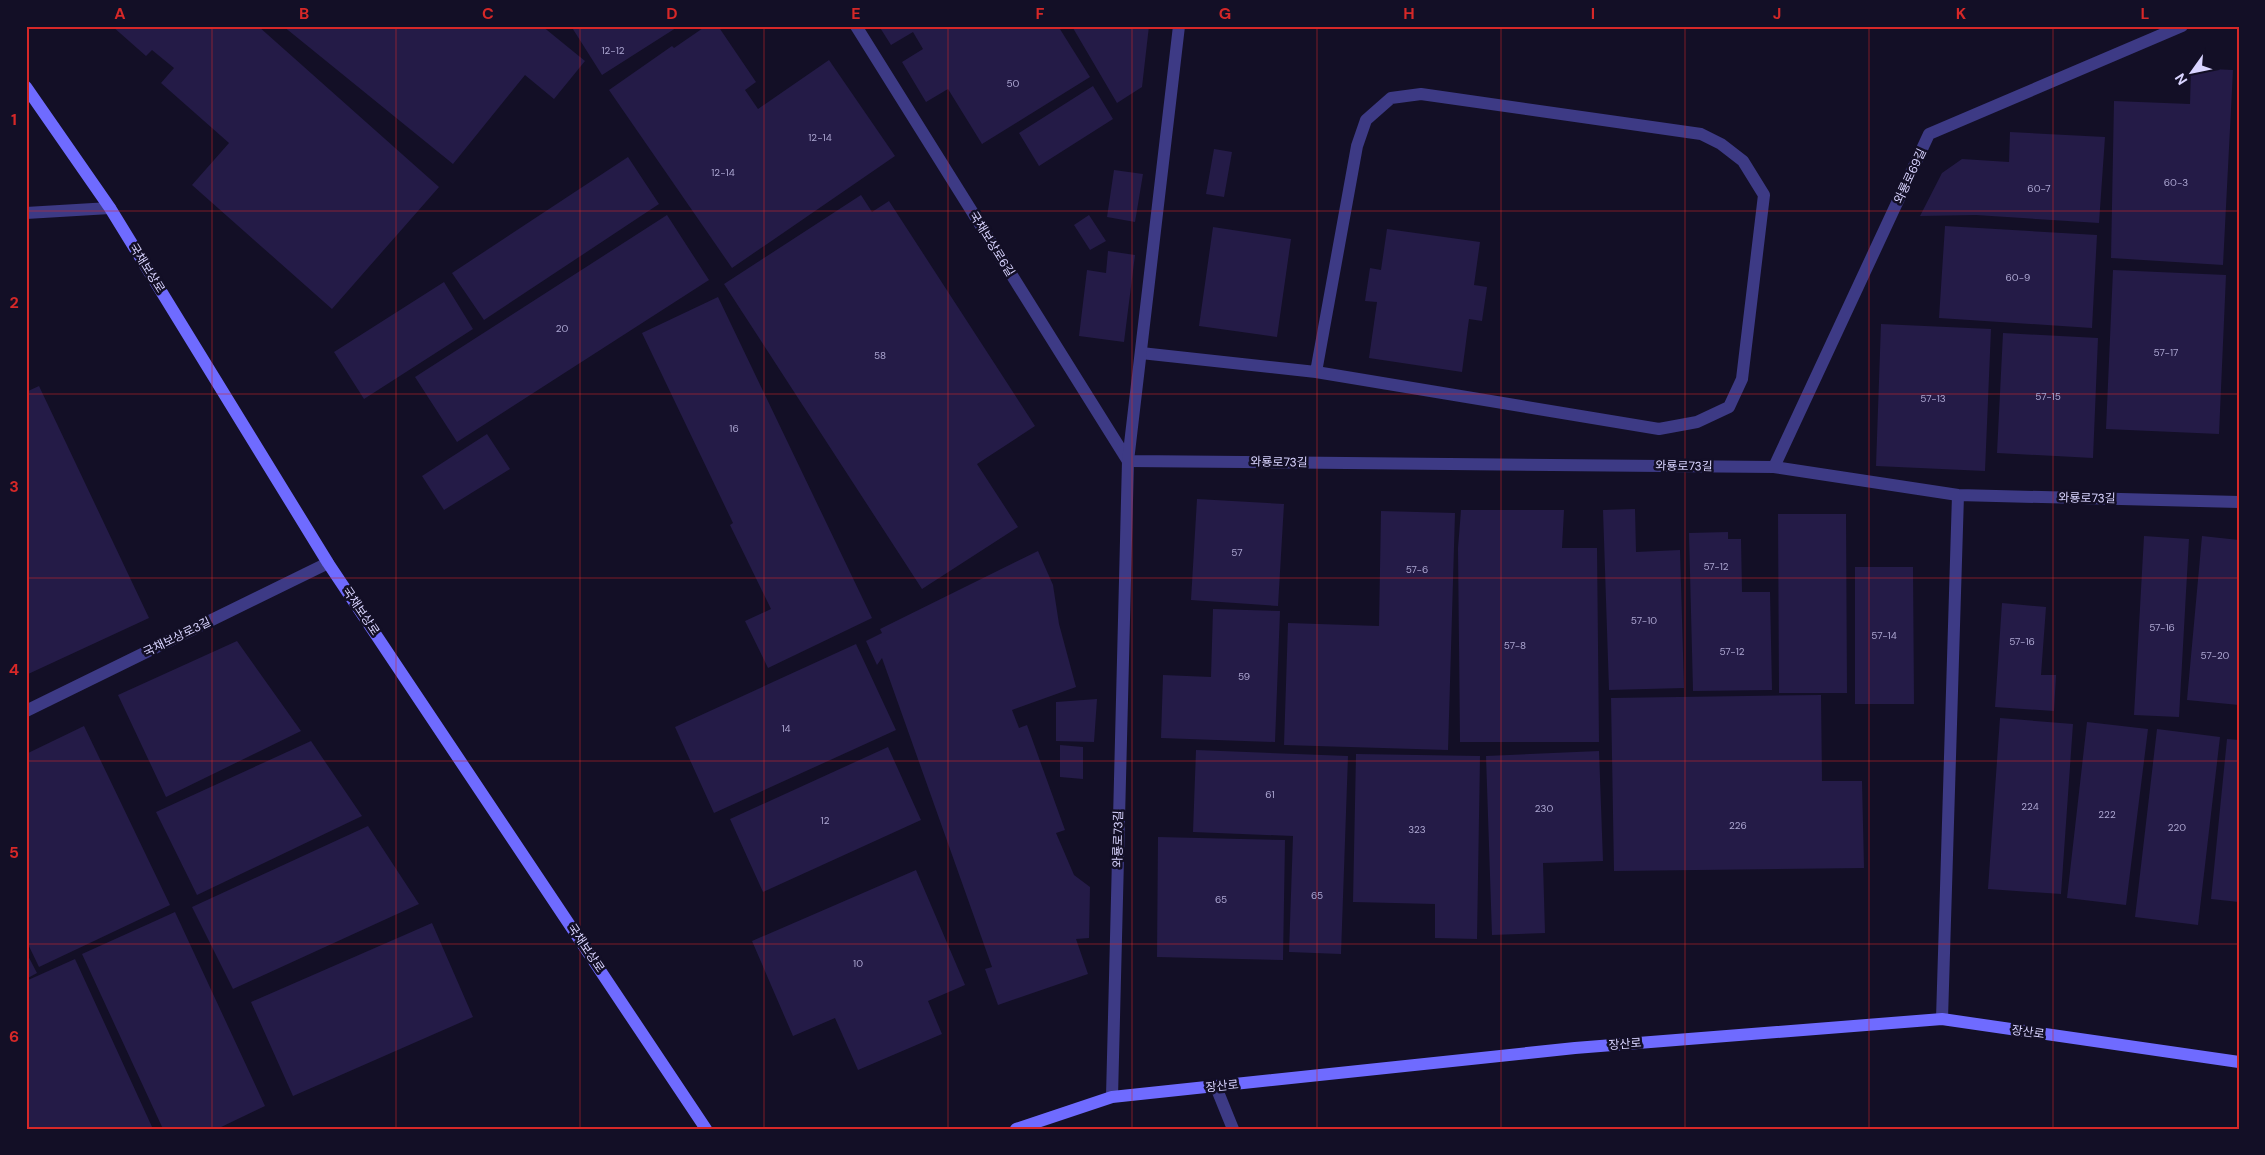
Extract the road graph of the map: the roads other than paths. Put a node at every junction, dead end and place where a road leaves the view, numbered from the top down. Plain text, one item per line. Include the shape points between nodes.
1 (856, 26) edge
2 (1179, 26) edge
3 (2182, 26) edge
4 (26, 87) edge
5 (110, 208) junction
6 (26, 213) edge
7 (1141, 353) junction
8 (1316, 372) junction
9 (1128, 461) junction
10 (1774, 467) junction
11 (1958, 495) junction
12 (2239, 502) edge
13 (328, 563) junction
14 (26, 711) edge
15 (1942, 1020) junction
16 (2239, 1062) edge
17 (1216, 1087) junction
18 (1112, 1097) junction
19 (706, 1129) edge
20 (1016, 1129) edge
21 (1233, 1129) edge

1 - 9 street, 국채보상로6길
2 - 7 street, 와룡로73길
3 - 10 street, 와룡로69길 via 1929,134
4 - 5 main road, 국채보상로
5 - 6 street
5 - 13 main road, 국채보상로
7 - 8 street
7 - 9 street, 와룡로73길
8 - 8 street via 1659,429 1697,422 1730,406 1742,379 1764,195 1743,161 1701,134 1421,94 1391,98 1366,120 1357,146
9 - 10 street, 와룡로73길
9 - 18 street, 와룡로73길
10 - 11 street, 와룡로73길
11 - 12 street, 와룡로73길
11 - 15 street
13 - 14 street, 국채보상로3길
13 - 19 main road, 국채보상로
15 - 16 main road, 장산로
15 - 17 main road, 장산로 via 1575,1048
17 - 18 main road, 장산로
17 - 21 street
18 - 20 main road, 장산로

